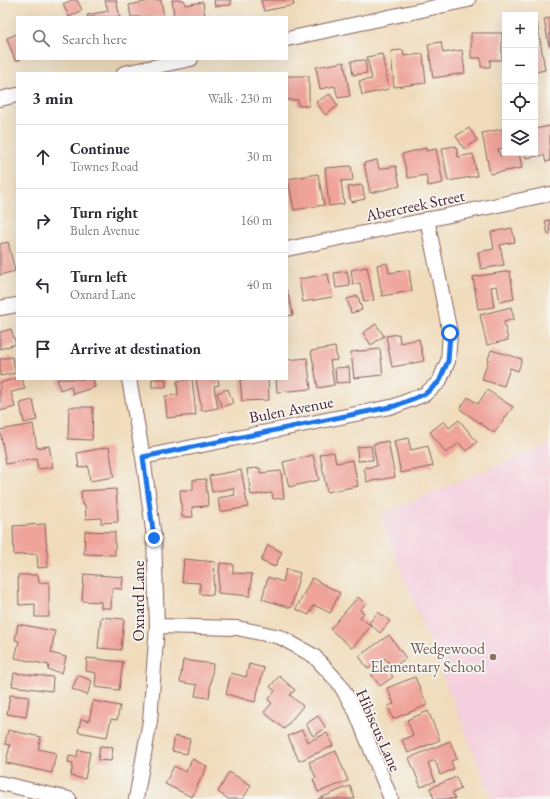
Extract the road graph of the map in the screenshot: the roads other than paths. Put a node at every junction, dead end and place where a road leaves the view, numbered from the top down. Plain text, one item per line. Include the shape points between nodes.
1 (468, 0) edge
2 (416, 6) edge
3 (288, 39) edge
4 (186, 60) edge
5 (129, 72) edge
6 (16, 96) edge
7 (0, 99) edge
8 (550, 194) edge
9 (427, 219) junction
10 (288, 249) edge
11 (16, 305) edge
12 (0, 308) edge
13 (129, 380) edge
14 (143, 457) junction
15 (157, 626) junction
16 (0, 783) edge
17 (69, 799) edge
18 (136, 799) edge
19 (391, 799) edge

1 - 2 street
2 - 3 street
4 - 5 street
6 - 7 street
8 - 9 street, Abercreek Street
9 - 10 street, Abercreek Street
9 - 14 street, Bulen Avenue via 450,333 448,361 439,382 425,394 395,406
11 - 12 street
13 - 14 street, Oxnard Lane
14 - 15 street, Oxnard Lane via 154,538
15 - 18 street, Oxnard Lane via 150,721
15 - 19 street, Hibiscus Lane via 237,628 280,637 314,656 339,683 356,712
16 - 17 street

